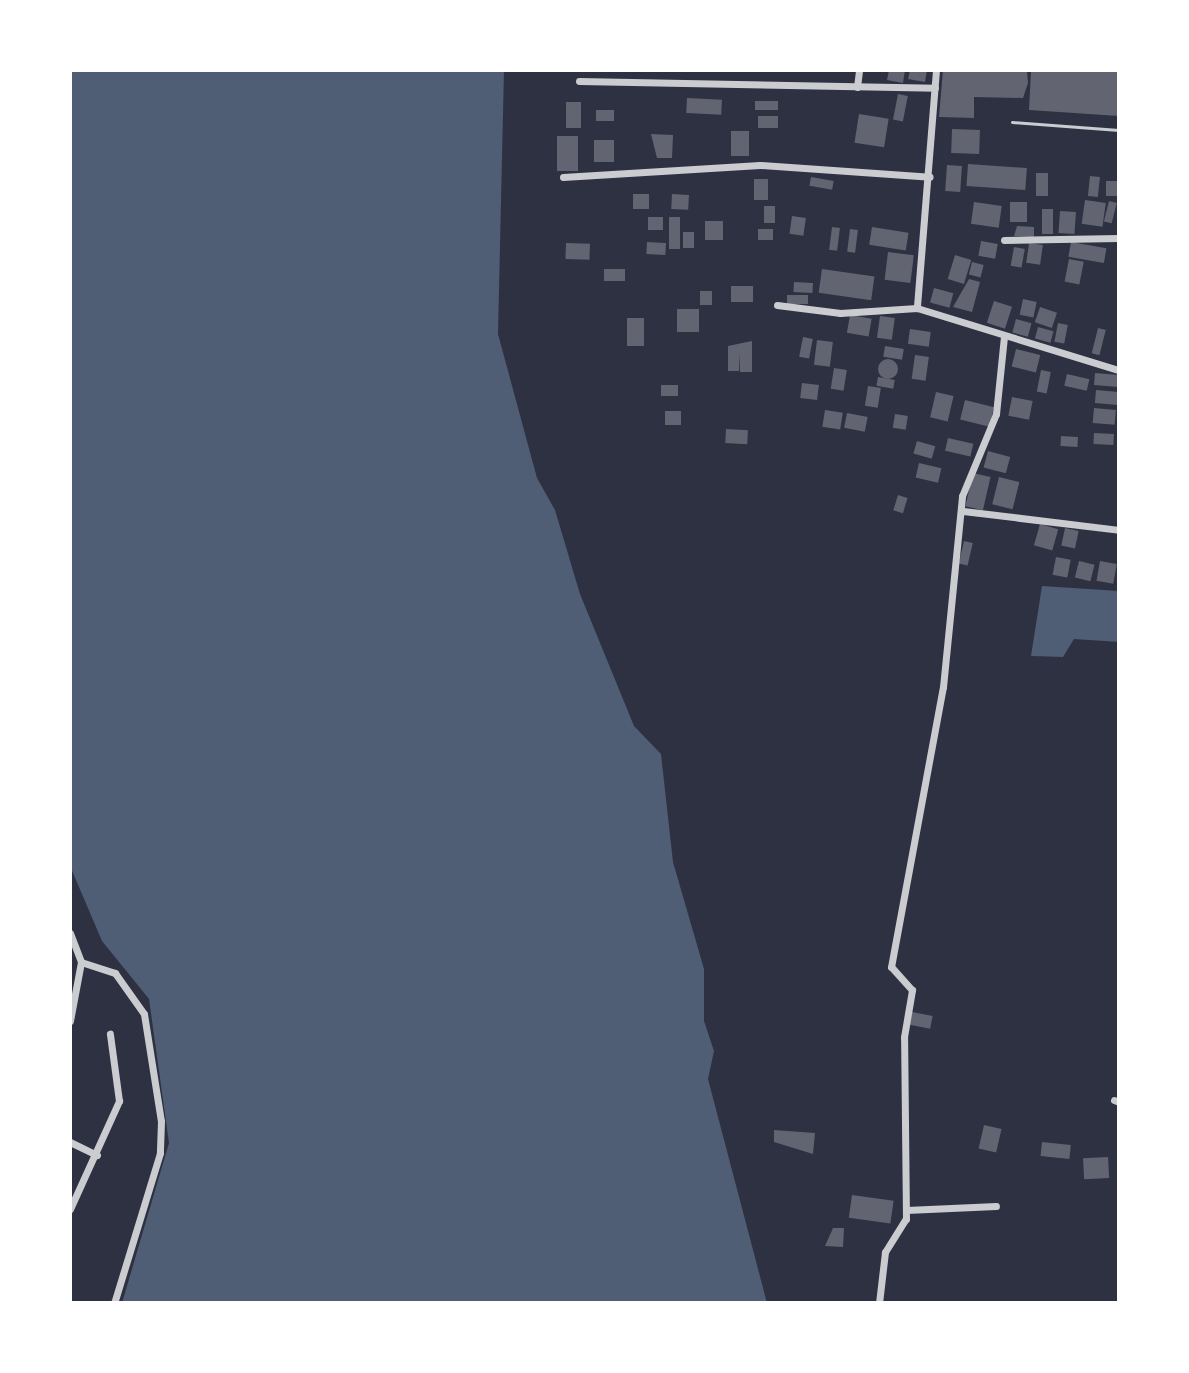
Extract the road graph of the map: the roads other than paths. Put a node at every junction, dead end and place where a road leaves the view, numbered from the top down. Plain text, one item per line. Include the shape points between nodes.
1 (859, 70) edge
2 (936, 70) edge
3 (579, 81) dead end
4 (857, 87) junction
5 (935, 88) junction
6 (1012, 122) dead end
7 (1119, 130) edge
8 (563, 177) dead end
9 (930, 177) junction
10 (1119, 238) edge
11 (1004, 240) dead end
12 (777, 305) dead end
13 (917, 308) junction
14 (1004, 337) junction
15 (1119, 370) edge
16 (963, 511) junction
17 (1119, 530) edge
18 (70, 933) edge
19 (81, 962) junction
20 (70, 1021) edge
21 (110, 1034) dead end
22 (70, 1142) edge
23 (97, 1155) junction
24 (996, 1206) dead end
25 (70, 1209) edge
26 (906, 1210) junction
27 (114, 1303) edge
28 (879, 1303) edge

1 - 4 street
2 - 5 street
3 - 4 street
4 - 5 street
5 - 9 street
6 - 7 lane
8 - 9 street via 760,165
9 - 13 street
10 - 11 street
12 - 13 street via 840,313
13 - 14 street
14 - 15 street
14 - 16 street via 996,414 970,470
16 - 17 street
16 - 26 street via 949,578 943,687 891,967 912,990 904,1037
18 - 19 street
19 - 20 street
19 - 27 street via 115,973 144,1014 161,1121 160,1153
21 - 23 street via 119,1101
22 - 23 street
23 - 25 street
24 - 26 street
26 - 28 street via 885,1252

